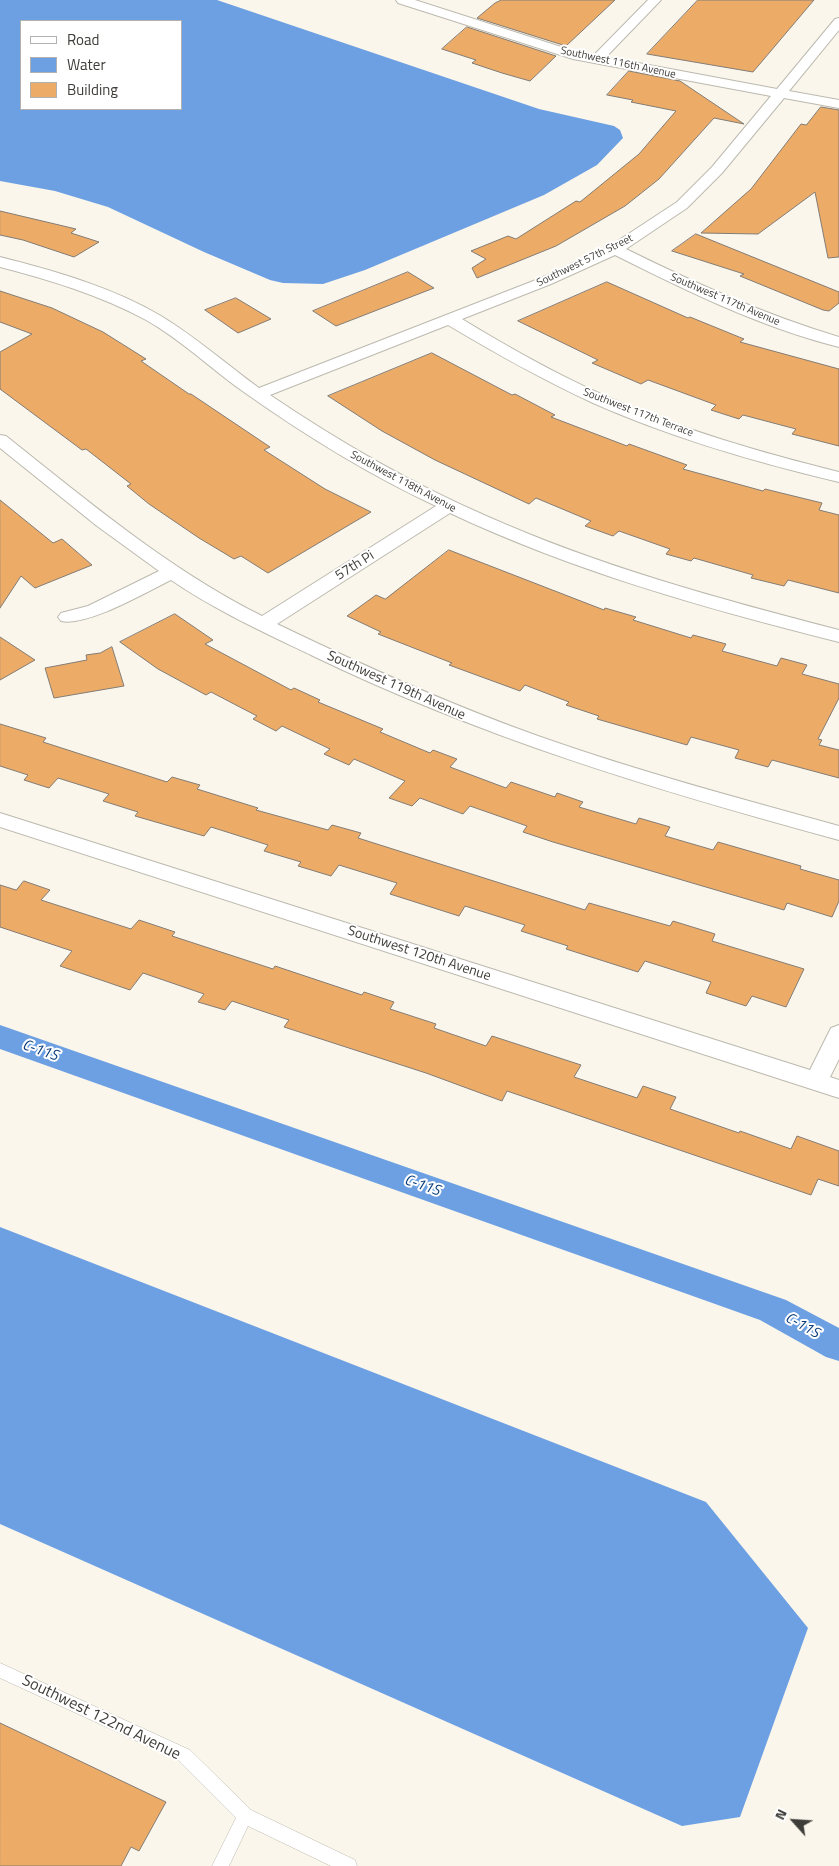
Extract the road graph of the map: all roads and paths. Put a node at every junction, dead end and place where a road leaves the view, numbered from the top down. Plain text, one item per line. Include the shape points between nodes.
1 (402, 0) edge
2 (655, 0) edge
3 (450, 4) dead end
4 (440, 13) junction
5 (839, 22) edge
6 (596, 60) junction
7 (781, 93) junction
8 (839, 104) edge
9 (615, 248) junction
10 (0, 262) edge
11 (450, 319) junction
12 (839, 342) edge
13 (258, 394) junction
14 (0, 440) edge
15 (839, 477) edge
16 (447, 507) junction
17 (172, 572) junction
18 (68, 617) dead end
19 (263, 624) junction
20 (839, 636) edge
21 (0, 820) edge
22 (839, 833) edge
23 (839, 1034) edge
24 (816, 1082) junction
25 (839, 1089) edge
26 (0, 1670) edge
27 (245, 1816) junction
28 (220, 1866) edge
29 (349, 1866) edge

1 - 4 street, Southwest 116th Avenue
2 - 6 street
3 - 4 street
4 - 6 street, Southwest 116th Avenue
5 - 7 street, Southwest 57th Street
6 - 7 street, Southwest 116th Avenue
7 - 8 street, Southwest 116th Avenue
7 - 9 street, Southwest 57th Street via 702,186 652,226
9 - 11 street, Southwest 57th Street via 546,281
9 - 12 street, Southwest 117th Avenue via 718,299 771,321
10 - 13 street, Southwest 118th Avenue via 103,295 154,318
11 - 13 street, Southwest 57th Street
11 - 15 street, Southwest 117th Terrace via 566,384 618,407 740,451
13 - 16 street, Southwest 118th Avenue via 364,462
14 - 17 street, Southwest 119th Avenue
16 - 19 street, 57th Pi
16 - 20 street, Southwest 118th Avenue via 590,564 708,601
17 - 18 street via 95,610
17 - 19 street, Southwest 119th Avenue
19 - 22 street, Southwest 119th Avenue via 415,696 488,725 565,752
21 - 24 street, Southwest 120th Avenue
23 - 24 street
24 - 25 street, Southwest 120th Avenue
26 - 27 lane, Southwest 122nd Avenue via 184,1755
27 - 28 lane
27 - 29 lane, Southwest 122nd Avenue

